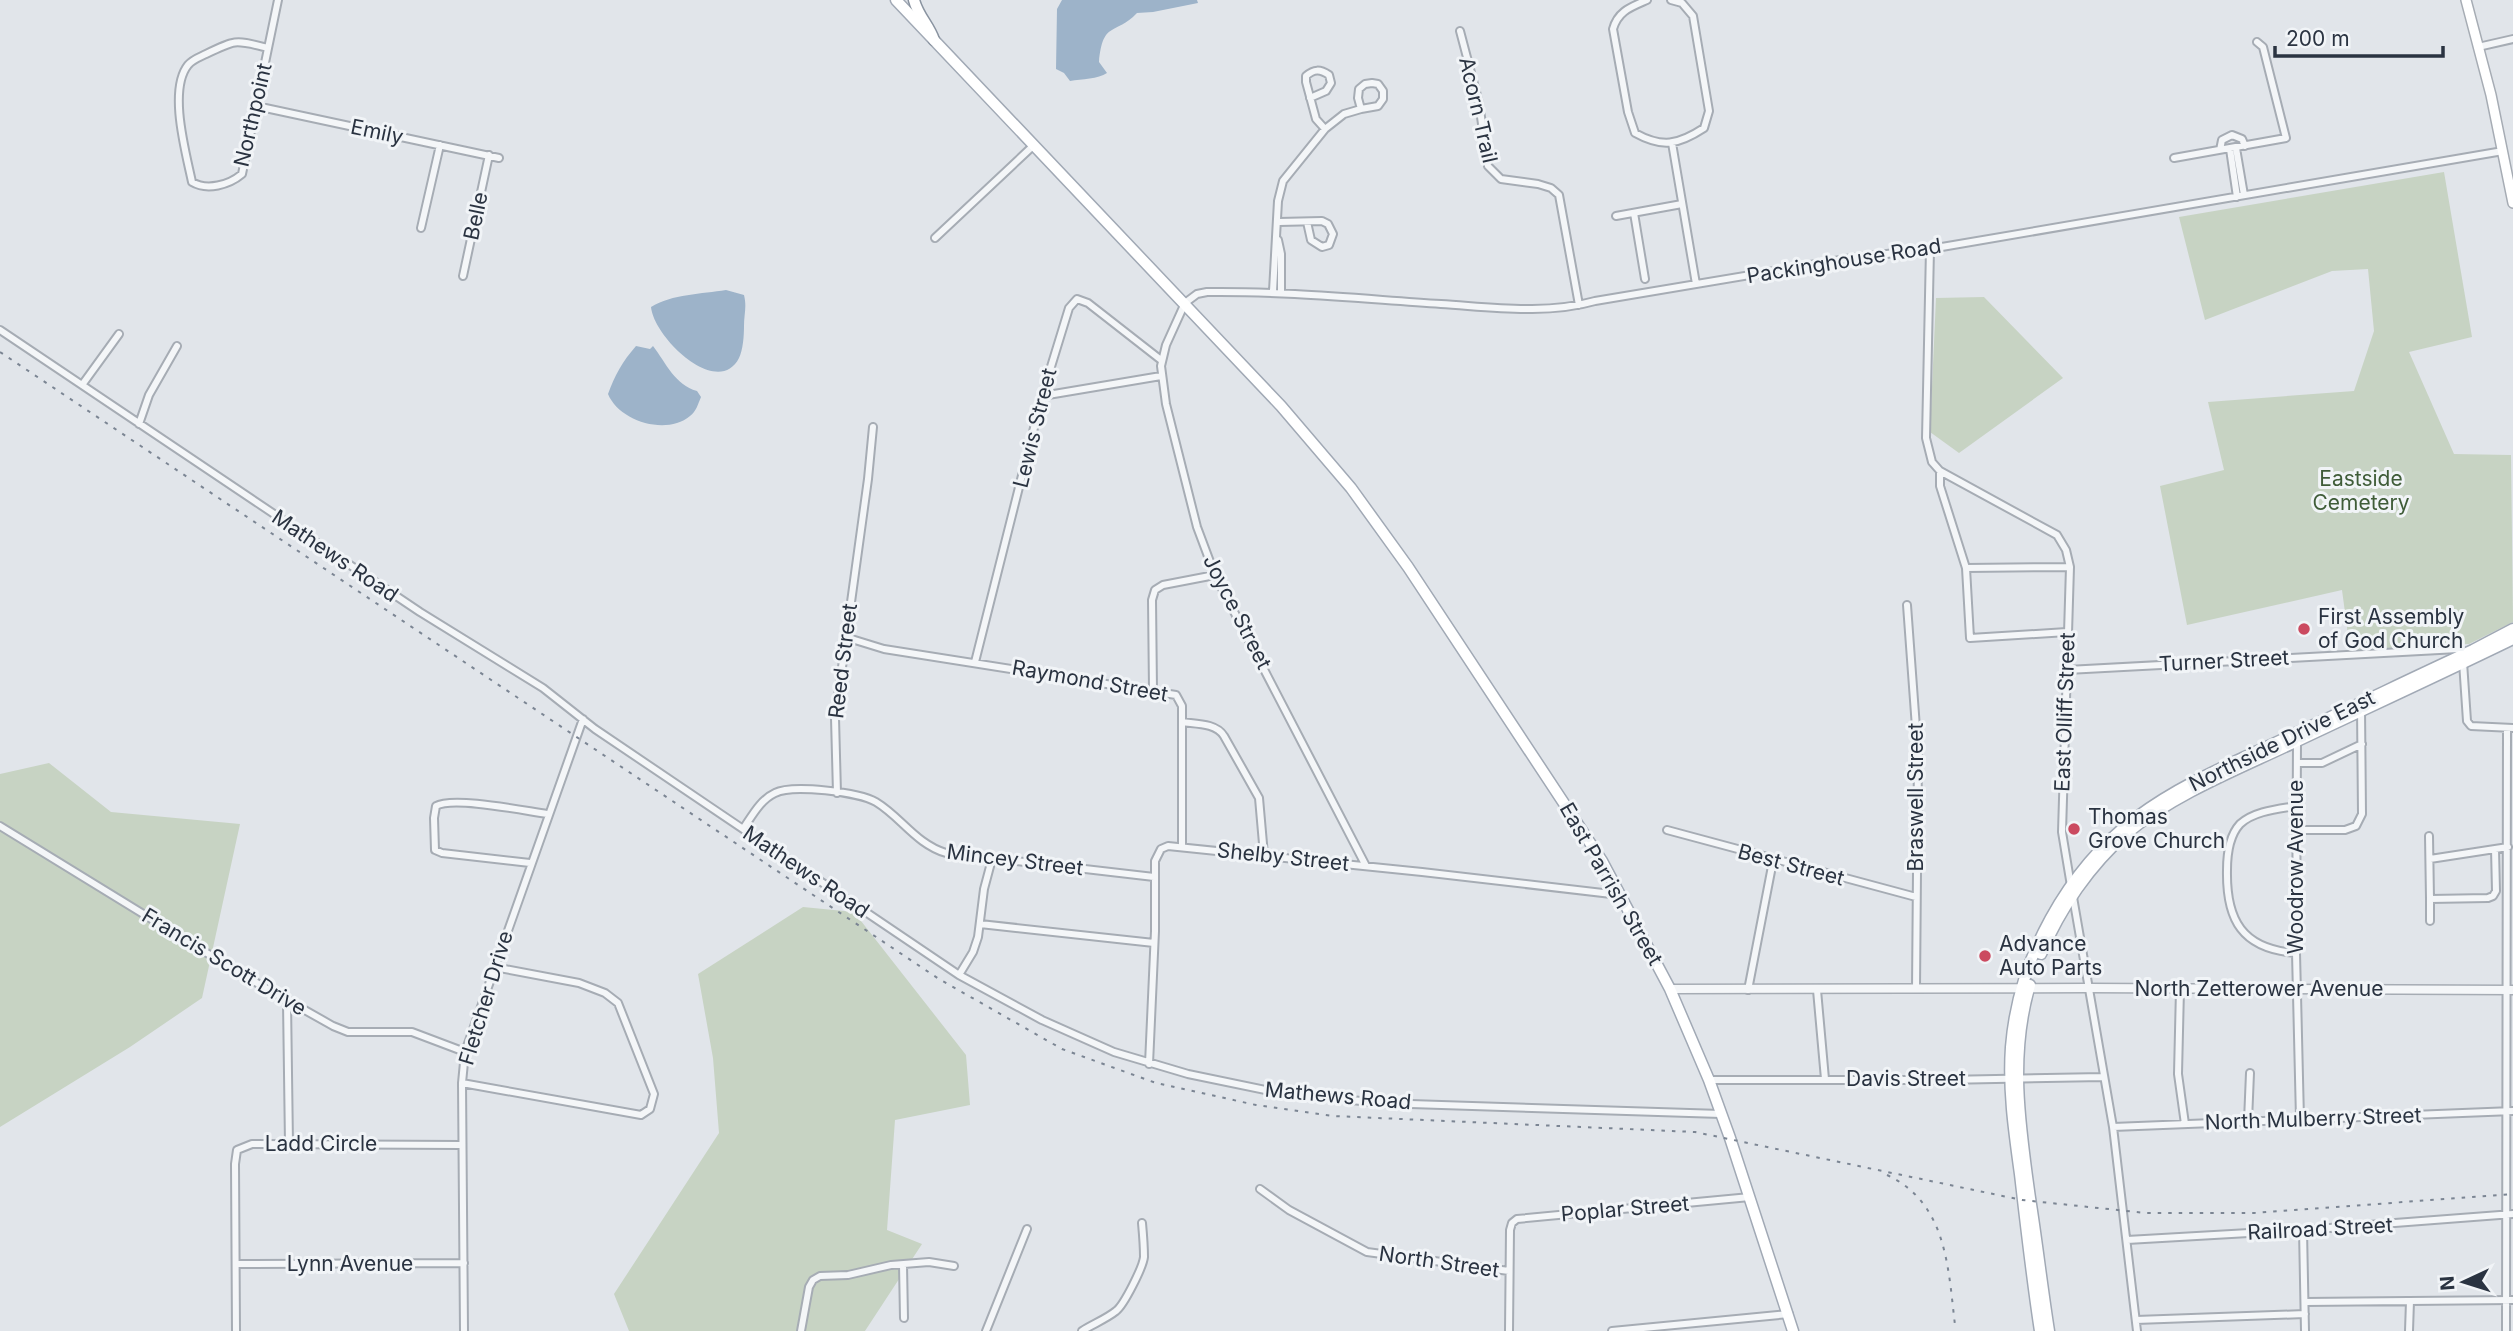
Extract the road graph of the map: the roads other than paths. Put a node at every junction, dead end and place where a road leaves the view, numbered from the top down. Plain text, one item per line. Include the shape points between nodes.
1 (278, 0) edge
2 (896, 0) edge
3 (914, 0) edge
4 (1647, 0) edge
5 (1671, 0) edge
6 (2466, 0) edge
7 (1460, 31) dead end
8 (2513, 38) edge
9 (934, 40) junction
10 (2258, 42) dead end
11 (2478, 47) junction
12 (268, 48) junction
13 (1310, 98) junction
14 (256, 106) junction
15 (1361, 109) junction
16 (1325, 129) junction
17 (1672, 143) junction
18 (440, 145) junction
19 (1034, 145) junction
20 (2245, 146) junction
21 (2233, 148) junction
22 (2220, 150) junction
23 (2502, 152) junction
24 (489, 155) junction
25 (499, 158) dead end
26 (2174, 158) dead end
27 (2241, 196) junction
28 (1682, 204) junction
29 (2513, 204) edge
30 (1634, 213) junction
31 (1616, 216) dead end
32 (1279, 222) junction
33 (1307, 222) junction
34 (421, 228) dead end
35 (936, 238) dead end
36 (1930, 249) junction
37 (463, 276) dead end
38 (1646, 279) dead end
39 (1696, 284) junction
40 (1277, 292) junction
41 (1185, 303) junction
42 (1579, 305) junction
43 (0, 330) edge
44 (119, 334) dead end
45 (177, 346) dead end
46 (1161, 360) junction
47 (1161, 376) junction
48 (82, 385) junction
49 (1042, 396) junction
50 (139, 424) junction
51 (873, 428) dead end
52 (1940, 471) junction
53 (2070, 567) junction
54 (1966, 568) junction
55 (1215, 575) junction
56 (1907, 605) dead end
57 (2513, 629) edge
58 (2067, 632) junction
59 (845, 637) junction
60 (2513, 639) edge
61 (2463, 658) junction
62 (975, 662) junction
63 (2067, 670) junction
64 (1153, 690) junction
65 (2361, 707) junction
66 (583, 719) junction
67 (1182, 722) junction
68 (2510, 728) edge
69 (2297, 741) junction
70 (2362, 744) junction
71 (2297, 763) junction
72 (837, 793) junction
73 (2296, 806) junction
74 (547, 814) junction
75 (0, 826) edge
76 (743, 829) junction
77 (1667, 830) dead end
78 (2296, 830) junction
79 (2429, 836) dead end
80 (1182, 846) junction
81 (2508, 847) junction
82 (2495, 849) junction
83 (1264, 855) junction
84 (2510, 855) edge
85 (992, 859) junction
86 (2430, 859) junction
87 (1773, 861) junction
88 (530, 863) junction
89 (1366, 866) junction
90 (1154, 877) junction
91 (2072, 890) junction
92 (1621, 895) junction
93 (1916, 897) junction
94 (2430, 899) junction
95 (2430, 921) dead end
96 (980, 924) junction
97 (1154, 943) junction
98 (2296, 953) junction
99 (494, 967) junction
100 (959, 975) junction
101 (2026, 988) junction
102 (2088, 988) junction
103 (1670, 989) junction
104 (1817, 989) junction
105 (1916, 989) junction
106 (2180, 989) junction
107 (1748, 990) junction
108 (2296, 990) junction
109 (2510, 990) edge
110 (288, 1002) junction
111 (465, 1052) junction
112 (1149, 1064) junction
113 (2250, 1073) dead end
114 (2103, 1076) junction
115 (1825, 1079) junction
116 (2014, 1079) junction
117 (1709, 1080) junction
118 (462, 1083) junction
119 (2511, 1112) edge
120 (1721, 1114) junction
121 (2300, 1119) junction
122 (2248, 1121) junction
123 (2185, 1124) junction
124 (2113, 1127) junction
125 (289, 1144) junction
126 (462, 1145) junction
127 (1260, 1189) dead end
128 (1750, 1197) junction
129 (2510, 1215) edge
130 (1142, 1223) dead end
131 (1027, 1229) dead end
132 (2304, 1230) junction
133 (2127, 1240) junction
134 (464, 1263) junction
135 (236, 1264) junction
136 (903, 1265) junction
137 (954, 1266) dead end
138 (1510, 1271) junction
139 (2510, 1300) edge
140 (2410, 1301) junction
141 (2305, 1302) junction
142 (1789, 1314) junction
143 (2305, 1314) junction
144 (904, 1318) dead end
145 (2136, 1320) junction
146 (1688, 1327) edge
147 (236, 1331) edge
148 (464, 1331) edge
149 (801, 1331) edge
150 (986, 1331) edge
151 (1082, 1331) edge
152 (1508, 1331) edge
153 (1612, 1331) edge
154 (1793, 1331) edge
155 (2040, 1331) edge
156 (2049, 1331) edge
157 (2137, 1331) edge
158 (2305, 1331) edge
159 (2409, 1331) edge
160 (2506, 1331) edge

1 - 12 street, Northpoint
2 - 9 main road
3 - 9 main road
4 - 17 street via 1625,10 1615,21 1628,112 1634,133 1653,143
5 - 17 street via 1693,16 1709,111 1704,128
6 - 11 main road
7 - 42 street, Acorn Trail via 1479,103 1488,166 1501,179 1538,184 1559,195
8 - 11 street
9 - 19 main road, East Parrish Street
10 - 20 street via 2286,138
11 - 23 main road
12 - 14 street, Northpoint
12 - 14 street, Northpoint via 231,42 186,66 178,106 192,182 204,187 234,181 242,174
13 - 13 street via 1331,83 1323,71 1306,76
13 - 16 street via 1315,119
14 - 18 street, Emily
15 - 15 street via 1378,106 1383,99 1378,84 1359,89
15 - 16 street via 1344,114
16 - 32 street via 1283,181
17 - 28 street
18 - 24 street, Emily
18 - 34 street
19 - 35 street
19 - 41 main road, East Parrish Street
20 - 21 street
20 - 22 street via 2239,137 2229,135
21 - 22 street
21 - 27 street
22 - 26 street
23 - 27 street, Packinghouse Road
23 - 29 main road
24 - 25 street, Emily
24 - 37 street, Belle
27 - 36 street, Packinghouse Road
28 - 30 street
28 - 39 street
30 - 31 street
30 - 38 street
32 - 33 street
32 - 40 street via 1274,253
33 - 33 street via 1311,240 1322,247 1329,245 1331,227 1322,221
36 - 39 street, Packinghouse Road
36 - 52 street via 1926,438 1932,462
39 - 42 street, Packinghouse Road
40 - 41 street, Packinghouse Road via 1207,292
40 - 42 street, Packinghouse Road via 1519,308
41 - 46 street, Joyce Street
41 - 92 main road, East Parrish Street via 1281,406 1406,564
43 - 48 street, Mathews Road
44 - 48 street
45 - 50 street
46 - 47 street, Joyce Street
46 - 49 street, Lewis Street via 1077,299 1069,308
47 - 49 street
47 - 55 street, Joyce Street via 1197,527
48 - 50 street, Mathews Road
49 - 62 street, Lewis Street
50 - 66 street, Mathews Road via 420,612 543,688
51 - 59 street, Reed Street
52 - 53 street, East Olliff Street via 2057,534
52 - 54 street via 1940,486
53 - 54 street
53 - 58 street, East Olliff Street
54 - 58 street via 1970,638
55 - 64 street via 1155,590
55 - 89 street, Joyce Street
56 - 93 street, Braswell Street via 1918,755
57 - 61 main road, Northside Drive East
58 - 63 street, East Olliff Street
59 - 62 street, Raymond Street via 884,649
59 - 72 street, Reed Street via 835,718
60 - 61 main road, Northside Drive East
61 - 63 street, Turner Street via 2458,649
61 - 65 main road, Northside Drive East
61 - 68 street via 2467,721 2471,726
62 - 64 street, Raymond Street
63 - 91 street, East Olliff Street via 2062,832
64 - 67 street, Raymond Street via 1179,697
65 - 69 main road, Northside Drive East
65 - 70 street
65 - 91 main road, Northside Drive East via 2208,774 2159,803 2119,832
66 - 74 street, Fletcher Drive
66 - 76 street, Mathews Road
67 - 80 street
67 - 83 street, Raymond Street via 1220,729 1259,798
68 - 81 street
69 - 71 street, Woodrow Avenue
69 - 91 main road, Northside Drive East via 2140,823
70 - 71 street via 2322,763
70 - 78 street via 2362,814 2356,825 2345,830
71 - 73 street, Woodrow Avenue
72 - 76 street, Mincey Street via 778,791 760,804
72 - 85 street, Mincey Street via 875,802 936,850
73 - 78 street, Woodrow Avenue
73 - 98 street via 2249,818 2239,826 2228,846 2227,873 2228,898 2239,927 2268,948
74 - 88 street, Fletcher Drive
74 - 88 street via 460,802 436,806 435,850
75 - 110 street, Francis Scott Drive
76 - 100 street, Mathews Road
77 - 87 street, Best Street
78 - 98 street, Woodrow Avenue
79 - 86 street
80 - 83 street, Shelby Street
80 - 90 street via 1161,849
81 - 82 street
81 - 84 street
82 - 86 street
82 - 94 street via 2493,896
83 - 89 street, Shelby Street
84 - 109 street
85 - 90 street, Mincey Street
85 - 96 street
86 - 94 street
87 - 93 street, Best Street
87 - 107 street
88 - 99 street, Fletcher Drive
89 - 92 street, Shelby Street
90 - 97 street
91 - 101 main road, Northside Drive East
91 - 102 street, East Olliff Street
92 - 103 main road, East Parrish Street
93 - 105 street, Braswell Street
94 - 95 street
96 - 97 street
96 - 100 street via 973,952
97 - 112 street
98 - 108 street, Woodrow Avenue
99 - 111 street, Fletcher Drive
99 - 118 street via 579,983 618,1003 654,1094 650,1109 641,1115
100 - 112 street, Mathews Road via 1083,1040
101 - 102 street, North Zetterower Avenue
101 - 105 street, North Zetterower Avenue
101 - 116 main road, Northside Drive East
102 - 106 street, North Zetterower Avenue
102 - 114 street, East Olliff Street
103 - 107 street, North Zetterower Avenue
103 - 117 main road, East Parrish Street
104 - 105 street, North Zetterower Avenue
104 - 107 street, North Zetterower Avenue
104 - 115 street
106 - 108 street, North Zetterower Avenue
106 - 123 street via 2178,1074
108 - 109 street, North Zetterower Avenue
108 - 121 street, Woodrow Avenue
109 - 119 street
110 - 111 street, Francis Scott Drive via 341,1030 412,1032
110 - 125 street
111 - 118 street, Fletcher Drive
112 - 120 street, Mathews Road via 1250,1088 1339,1100
113 - 122 street
114 - 116 street, Davis Street
114 - 124 street, East Olliff Street
115 - 116 street, Davis Street
115 - 117 street, Davis Street
116 - 155 main road, Northside Drive East via 2015,1138
116 - 156 main road, Northside Drive East
117 - 120 main road, East Parrish Street
118 - 126 street, Fletcher Drive
119 - 121 street, North Mulberry Street
119 - 129 street
120 - 128 main road, East Parrish Street
121 - 122 street, North Mulberry Street
122 - 123 street, North Mulberry Street
123 - 124 street, North Mulberry Street
124 - 133 street, East Olliff Street
125 - 126 street, Ladd Circle
125 - 135 street, Ladd Circle via 252,1144 237,1150
126 - 134 street, Fletcher Drive
127 - 138 street, North Street via 1367,1252
128 - 138 street, Poplar Street via 1517,1219 1510,1234
128 - 142 main road, East Parrish Street
129 - 132 street, Railroad Street
129 - 139 street
130 - 151 street via 1144,1257 1122,1304
131 - 150 street
132 - 133 street, Railroad Street
132 - 141 street
133 - 145 street, East Olliff Street
134 - 135 street, Lynn Avenue
134 - 148 street, Fletcher Drive
135 - 147 street, Ladd Circle
136 - 137 street via 929,1262
136 - 144 street
136 - 149 street via 813,1280
138 - 152 street
139 - 140 street
139 - 160 street
140 - 141 street
140 - 159 street
141 - 143 street
142 - 146 street
142 - 154 main road, East Parrish Street
143 - 145 street
143 - 158 street
145 - 157 street, East Olliff Street
146 - 153 street

